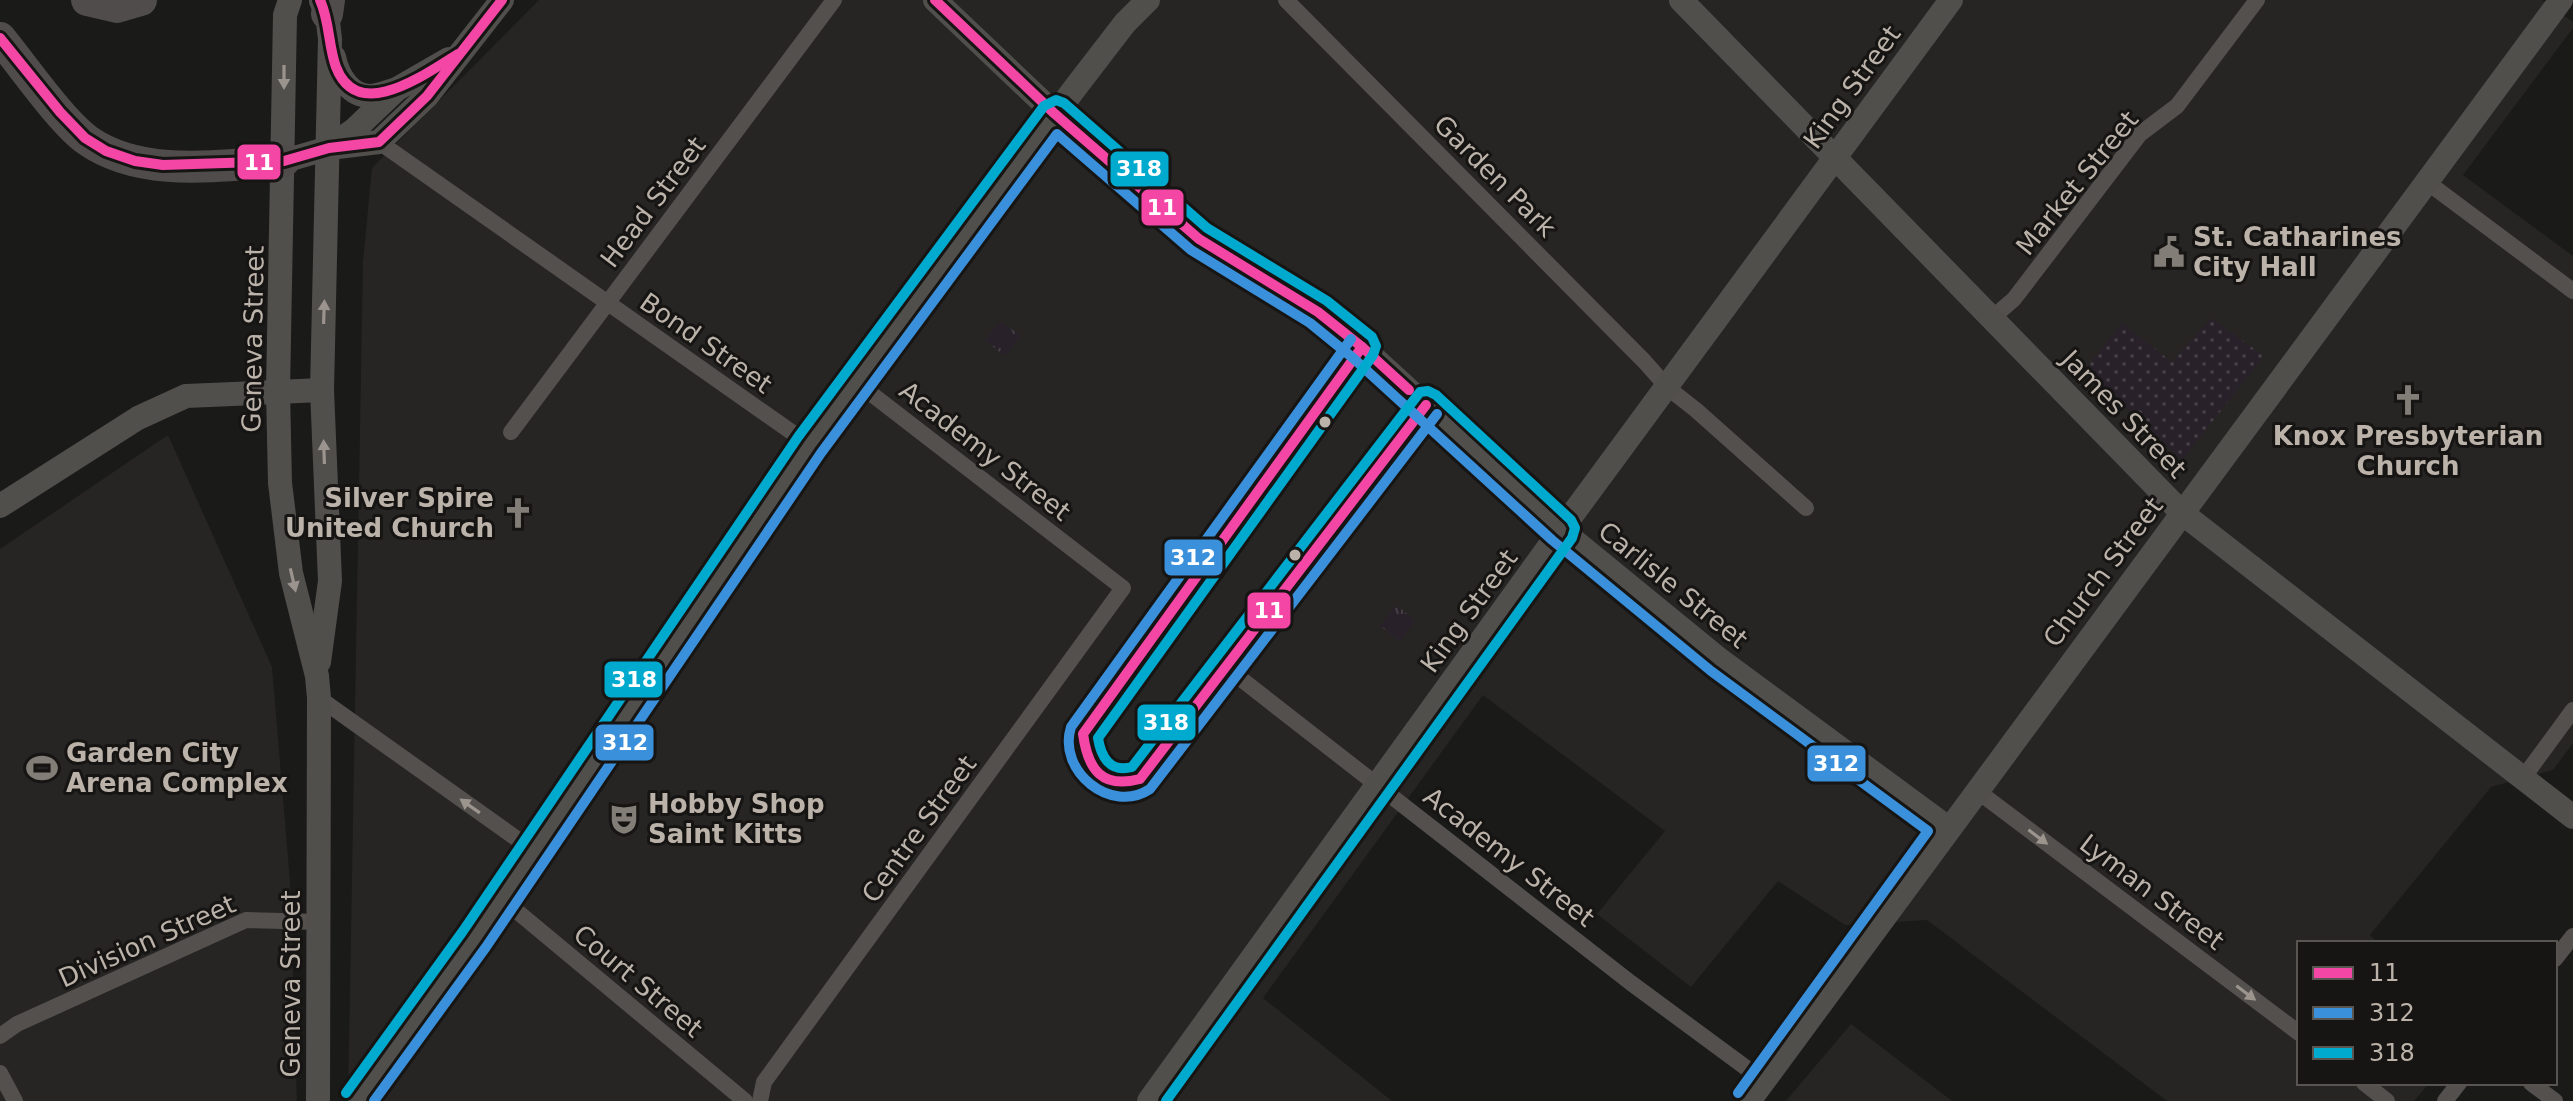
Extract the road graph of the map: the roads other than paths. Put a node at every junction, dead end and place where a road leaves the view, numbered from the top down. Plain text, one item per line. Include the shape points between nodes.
1 (87, 0) edge
2 (141, 0) edge
3 (290, 0) edge
4 (502, 0) edge
5 (834, 0) edge
6 (935, 0) edge
7 (1148, 0) edge
8 (1286, 0) edge
9 (1681, 0) edge
10 (1951, 0) edge
11 (2257, 0) edge
12 (2561, 0) edge
13 (327, 13) edge
14 (0, 38) edge
15 (462, 51) junction
16 (397, 89) junction
17 (1055, 114) junction
18 (379, 142) junction
19 (329, 148) junction
20 (1835, 158) junction
21 (284, 161) junction
22 (2427, 182) junction
23 (2573, 291) edge
24 (608, 303) junction
25 (1991, 319) junction
26 (856, 382) junction
27 (1668, 388) junction
28 (322, 390) junction
29 (278, 391) junction
30 (511, 432) dead end
31 (810, 445) junction
32 (0, 506) edge
33 (1806, 508) dead end
34 (2182, 513) junction
35 (1561, 530) junction
36 (1123, 588) joint
37 (1227, 668) dead end
38 (318, 687) junction
39 (2573, 710) edge
40 (2523, 778) junction
41 (1379, 784) junction
42 (1976, 790) junction
43 (2573, 817) edge
44 (1948, 828) junction
45 (534, 851) junction
46 (501, 898) junction
47 (320, 922) junction
48 (2573, 936) edge
49 (2557, 956) edge
50 (2297, 1031) edge
51 (0, 1036) edge
52 (0, 1073) edge
53 (1764, 1081) junction
54 (2367, 1085) edge
55 (2457, 1085) edge
56 (2534, 1085) edge
57 (15, 1101) edge
58 (318, 1101) edge
59 (357, 1101) edge
60 (745, 1101) edge
61 (760, 1101) edge
62 (1149, 1101) edge
63 (1749, 1101) edge
64 (2387, 1101) edge
65 (2445, 1101) edge
66 (2555, 1101) edge

1 - 2 highway via 117,7
3 -> 21 street, Geneva Street via 285,15
4 - 15 street
5 - 24 street, Head Street
6 - 17 street, Carlisle Street
7 - 17 street
8 - 27 street, Garden Park
9 - 20 street, James Street
10 - 20 street, King Street
11 - 25 street, Market Street via 2177,106 2140,134 2014,299
12 - 22 street, Church Street
13 - 16 street via 337,71 346,85 370,96
13 - 19 street, Geneva Street
14 - 21 highway via 77,130 106,151 163,165
15 - 16 street
15 - 18 street via 427,96
16 - 19 street
17 - 26 street
17 - 35 street, Carlisle Street via 1199,239 1318,312 1362,347
18 - 19 street
18 - 24 street, Bond Street
19 - 21 street
28 -> 19 street, Geneva Street
20 - 25 street, James Street
20 - 27 street, King Street
21 - 29 street, Geneva Street
22 - 23 street
22 - 34 street, Church Street
24 - 30 street, Head Street
24 - 31 street, Bond Street
25 - 34 street, James Street
26 - 31 street
26 - 36 street, Academy Street
27 - 33 street, Garden Park
27 - 35 street, King Street
28 - 29 street
38 -> 28 street, Geneva Street via 330,581
29 - 32 street via 186,396 138,418
29 -> 38 street, Geneva Street via 280,483 291,573
31 - 45 street
34 - 40 street, James Street
34 - 42 street, Church Street
35 - 41 street, King Street
35 - 44 street, Carlisle Street via 1720,660
36 - 61 street, Centre Street via 764,1082
37 - 41 street, Academy Street
45 -> 38 street
38 - 47 street, Geneva Street
39 - 40 street
40 - 43 street, James Street
41 - 53 street, Academy Street
41 - 62 street, King Street
42 - 44 street, Church Street
42 -> 50 street, Lyman Street
44 - 53 street, Church Street
45 - 46 street
46 - 59 street
46 - 60 street, Court Street
47 - 51 street, Division Street via 246,920
47 - 58 street, Geneva Street
48 - 49 street
52 - 57 street
53 - 63 street, Church Street
54 - 64 street
55 - 65 street
56 - 66 street

